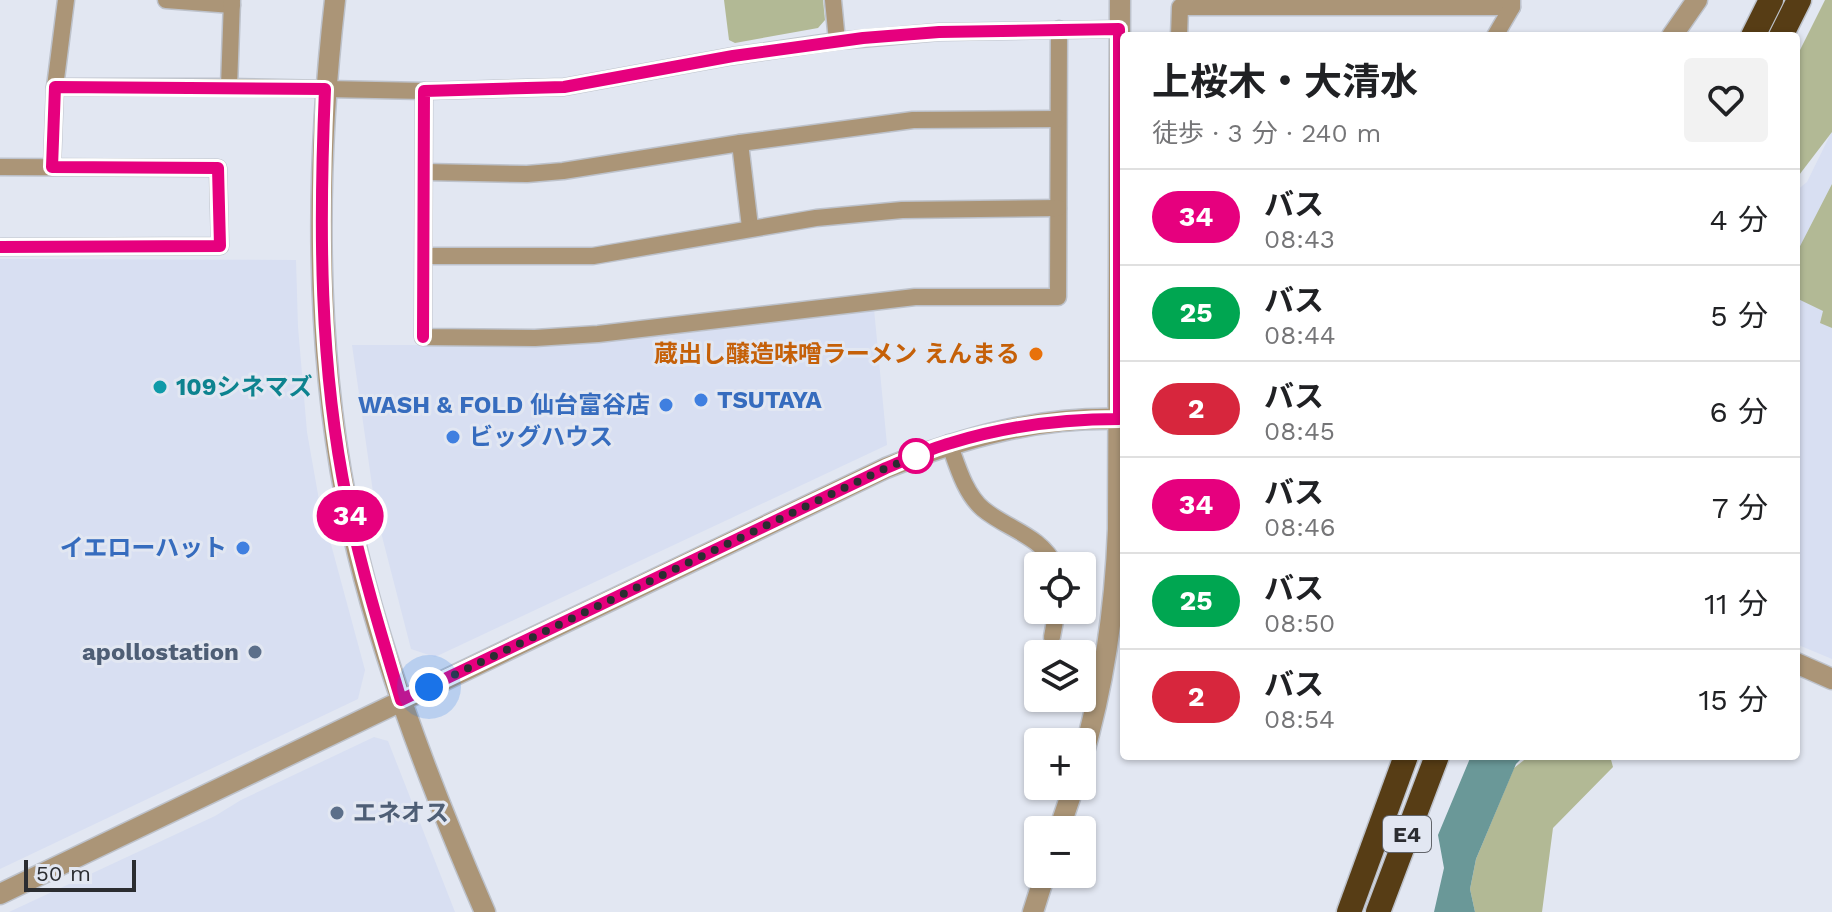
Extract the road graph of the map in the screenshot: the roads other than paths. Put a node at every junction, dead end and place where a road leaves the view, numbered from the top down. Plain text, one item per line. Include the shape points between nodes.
1 (66, 0) edge
2 (166, 0) edge
3 (335, 0) edge
4 (833, 0) edge
5 (1120, 0) edge
6 (1697, 0) edge
7 (1771, 0) edge
8 (1799, 0) edge
9 (232, 2) edge
10 (1512, 3) edge
11 (1059, 29) junction
12 (1119, 29) junction
13 (1179, 32) edge
14 (1497, 32) edge
15 (1675, 32) edge
16 (1755, 32) edge
17 (1783, 32) edge
18 (837, 41) junction
19 (1120, 58) edge
20 (55, 87) junction
21 (229, 87) junction
22 (325, 89) junction
23 (424, 91) junction
24 (1058, 119) junction
25 (740, 143) junction
26 (0, 167) edge
27 (52, 167) junction
28 (425, 172) junction
29 (1058, 208) junction
30 (750, 227) junction
31 (0, 247) edge
32 (424, 256) junction
33 (1120, 419) edge
34 (949, 443) junction
35 (1120, 456) edge
36 (1046, 552) edge
37 (1054, 624) edge
38 (1052, 637) dead end
39 (1800, 665) edge
40 (1832, 679) edge
41 (401, 700) junction
42 (1092, 728) edge
43 (1405, 760) edge
44 (1435, 760) edge
45 (1041, 888) edge
46 (0, 894) edge
47 (485, 912) edge
48 (1033, 912) edge
49 (1349, 912) edge
50 (1378, 912) edge

1 - 20 street
2 - 9 street
3 - 22 street
4 - 18 street
5 - 12 street
6 - 15 street
7 - 16 highway
8 - 17 highway
9 - 21 street
10 - 13 street via 1180,7
10 - 14 street
11 - 12 street
11 - 18 street
11 - 24 street
12 - 19 street
18 - 23 street via 564,87
20 - 21 street
20 - 27 street
21 - 22 street
22 - 23 street
22 - 41 street via 320,217 332,408 351,521
23 - 28 street
24 - 25 street via 913,120
24 - 29 street
25 - 28 street via 543,173
25 - 30 street
26 - 27 street
27 - 31 street via 218,168 220,246
28 - 32 street
29 - 30 street via 902,210
29 - 32 street via 1058,297 915,297 598,334 423,337
30 - 32 street via 593,256
33 - 34 street via 1021,426
34 - 36 street via 980,507
34 - 41 street via 886,468
35 - 42 street via 1112,627
37 - 38 street
39 - 40 street
41 - 46 street
41 - 47 street
43 - 49 highway, E4
44 - 50 highway, E4
45 - 48 street

